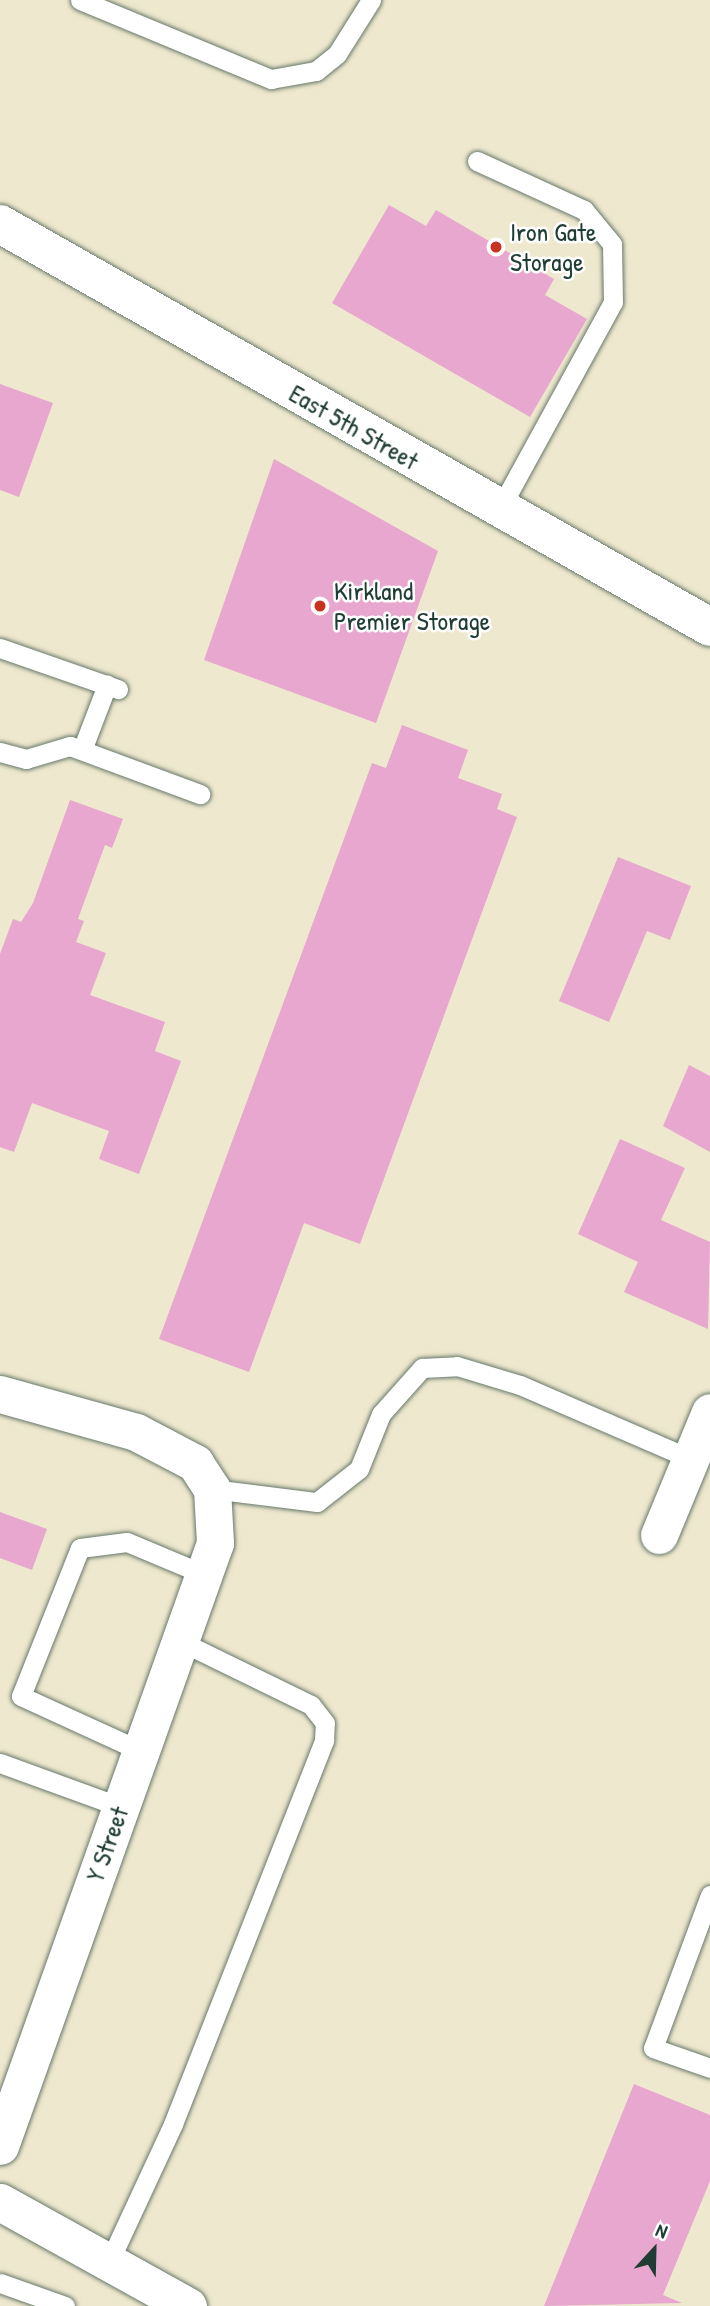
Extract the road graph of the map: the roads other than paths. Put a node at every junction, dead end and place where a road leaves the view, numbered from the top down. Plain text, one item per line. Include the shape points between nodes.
1 (80, 0) edge
2 (371, 0) edge
3 (477, 161) dead end
4 (0, 224) edge
5 (499, 510) junction
6 (706, 616) edge
7 (0, 648) edge
8 (82, 750) junction
9 (0, 752) edge
10 (200, 794) dead end
11 (0, 1394) edge
12 (710, 1412) edge
13 (691, 1459) junction
14 (212, 1489) junction
15 (659, 1535) dead end
16 (209, 1559) junction
17 (180, 1642) junction
18 (141, 1751) junction
19 (0, 1763) edge
20 (121, 1807) junction
21 (710, 1895) edge
22 (710, 2068) edge
23 (0, 2146) edge
24 (0, 2202) edge
25 (110, 2260) junction
26 (0, 2283) edge
27 (65, 2306) edge
28 (188, 2306) edge

1 - 2 lane via 271,79 307,74 337,54
3 - 5 lane via 584,210 612,244 613,302
4 - 5 street, East 5th Street
5 - 6 street, East 5th Street
7 - 8 lane via 112,687
8 - 9 lane via 64,747 26,759
8 - 10 lane
11 - 14 street via 171,1447 195,1463
12 - 13 street
13 - 14 lane via 520,1385 457,1366 422,1368 381,1414 359,1469 317,1502
13 - 15 street
14 - 16 street
16 - 17 street, Y Street
16 - 18 lane via 127,1542 80,1548 21,1696
17 - 18 street, Y Street
17 - 25 lane via 311,1704 326,1723 324,1740 173,2124
18 - 20 street, Y Street
19 - 20 lane
20 - 23 street, Y Street
21 - 22 lane via 653,2048
24 - 25 street
25 - 28 street
26 - 27 lane

